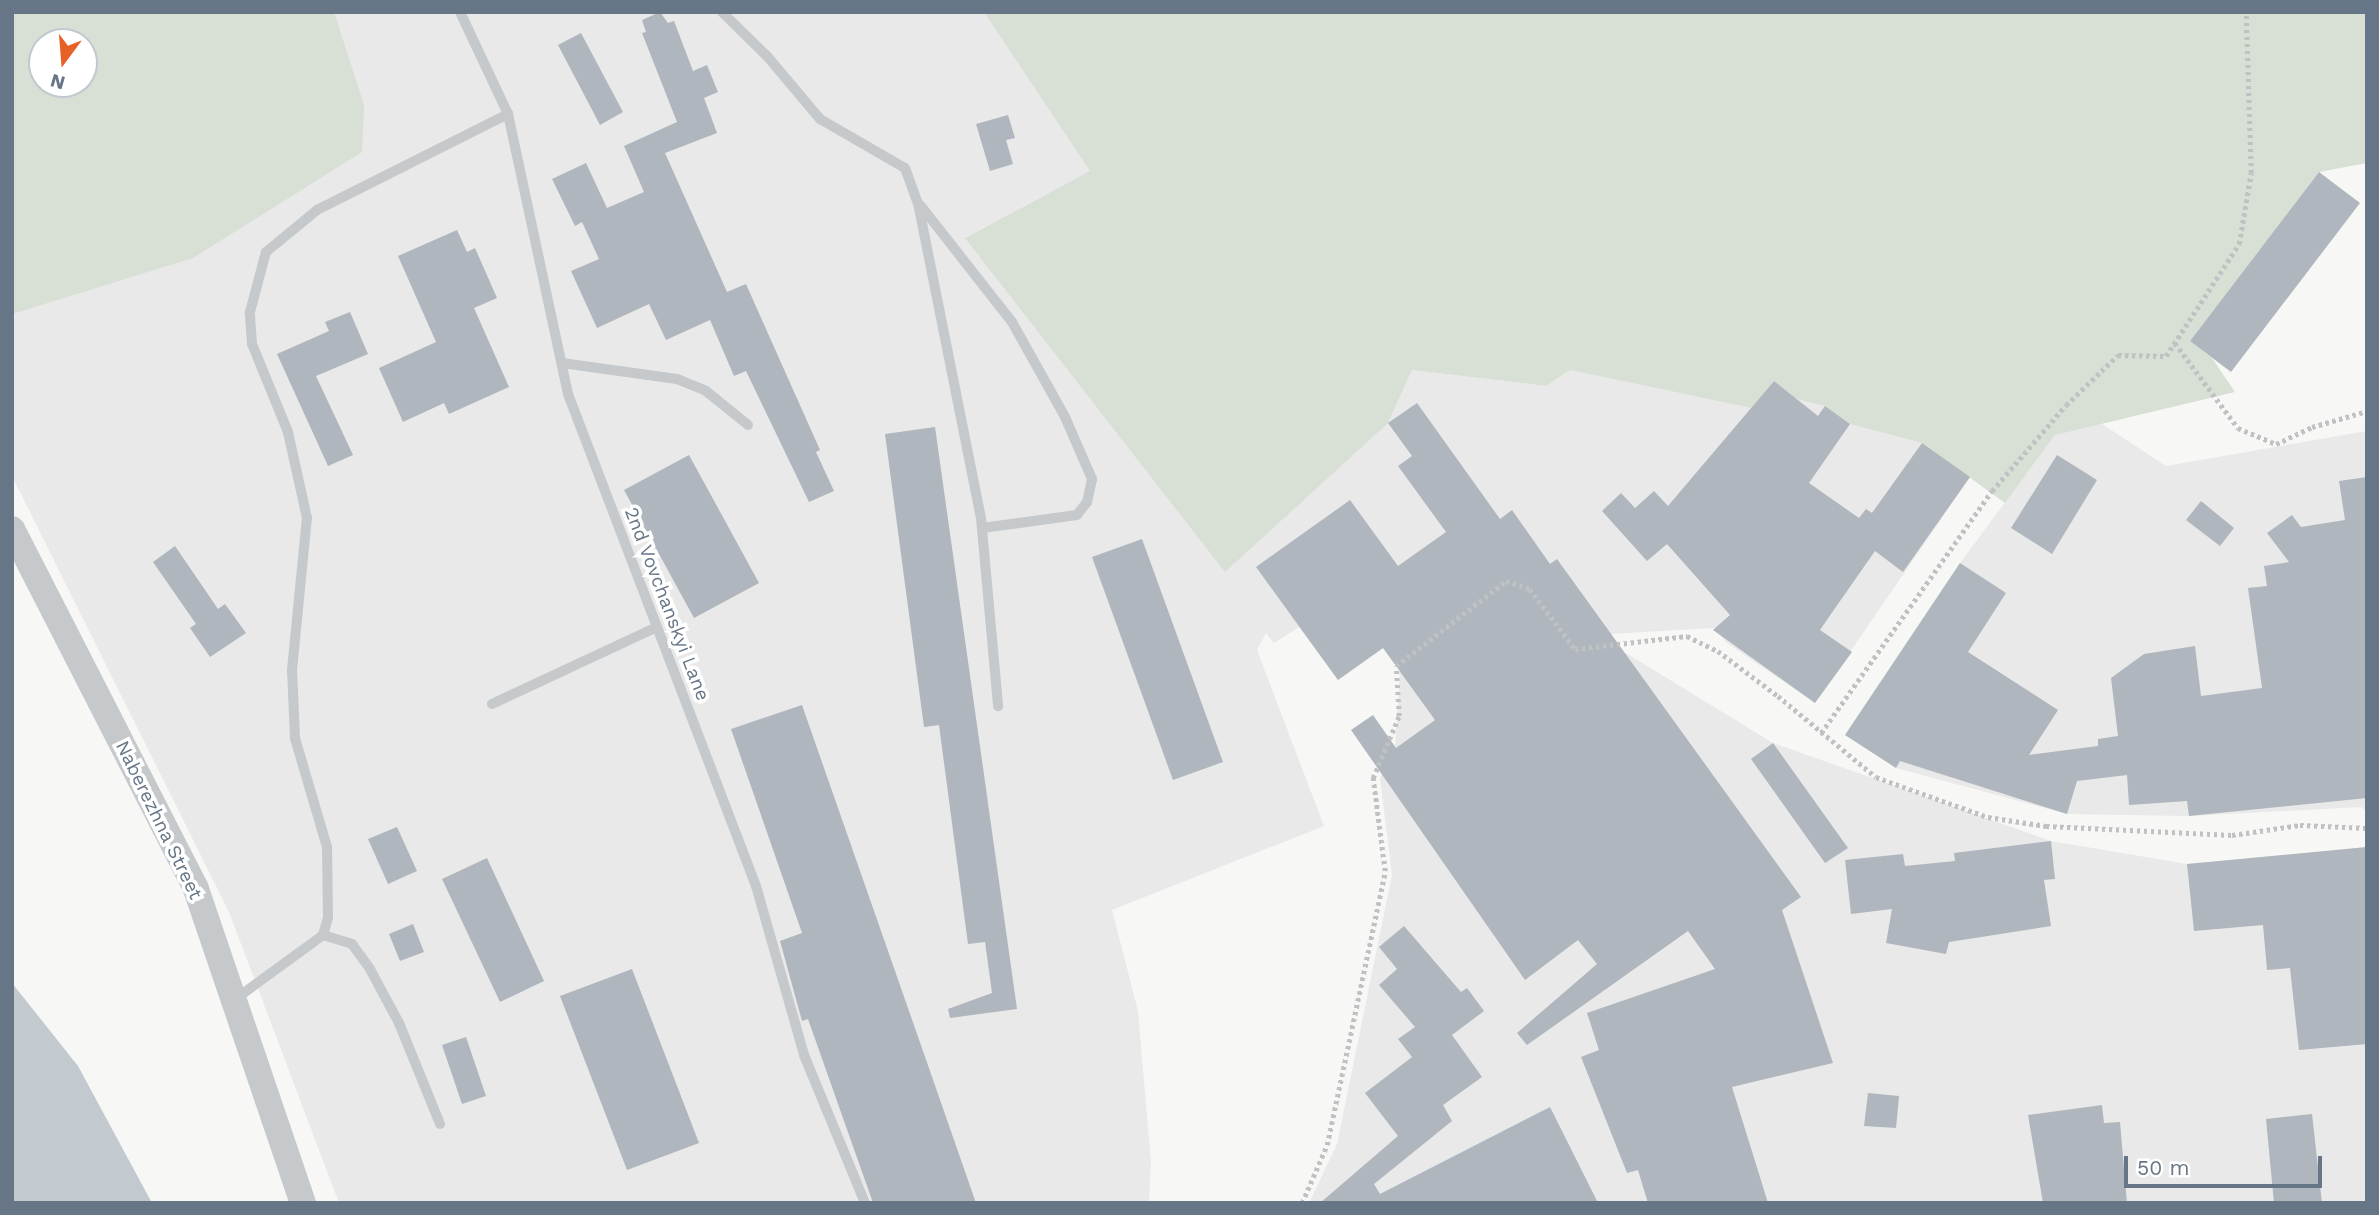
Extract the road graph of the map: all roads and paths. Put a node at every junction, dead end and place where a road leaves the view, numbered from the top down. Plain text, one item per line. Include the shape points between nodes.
1 (460, 12) edge
2 (722, 12) edge
3 (2246, 12) edge
4 (508, 114) junction
5 (918, 203) junction
6 (2175, 343) junction
7 (562, 363) junction
8 (2367, 411) edge
9 (748, 425) dead end
10 (982, 528) junction
11 (12, 529) edge
12 (657, 626) junction
13 (492, 704) dead end
14 (998, 706) dead end
15 (1821, 733) junction
16 (2367, 828) edge
17 (323, 935) junction
18 (234, 1000) junction
19 (440, 1124) dead end
20 (303, 1203) edge
21 (865, 1203) edge
22 (1302, 1203) edge

1 - 4 lane, 2nd Vovchanskyi Lane
2 - 5 lane via 820,119 905,168
3 - 6 path via 2251,173 2239,244
4 - 7 lane, 2nd Vovchanskyi Lane
4 - 17 lane via 317,210 266,252 250,312 252,344 288,432 307,518 292,670 295,738 327,847 328,918
5 - 10 lane
5 - 10 lane via 1012,321 1065,417 1092,479 1087,502 1077,515
6 - 8 path via 2238,428 2276,444 2312,427
6 - 15 path via 2165,356 2119,355 2066,405 1992,491
7 - 9 lane via 677,379 706,391
7 - 12 lane, 2nd Vovchanskyi Lane via 568,394
10 - 14 lane
11 - 18 street, Naberezhna Street via 196,889
12 - 13 lane
12 - 21 lane, 2nd Vovchanskyi Lane via 756,886 804,1055
15 - 16 path via 1876,777 1988,817 2046,826 2232,835 2300,825
15 - 22 path via 1718,652 1686,636 1575,649 1531,589 1506,582 1396,666 1399,716 1373,778 1385,871 1327,1145
17 - 18 lane
17 - 19 lane via 352,944 370,969
18 - 20 street, Naberezhna Street

